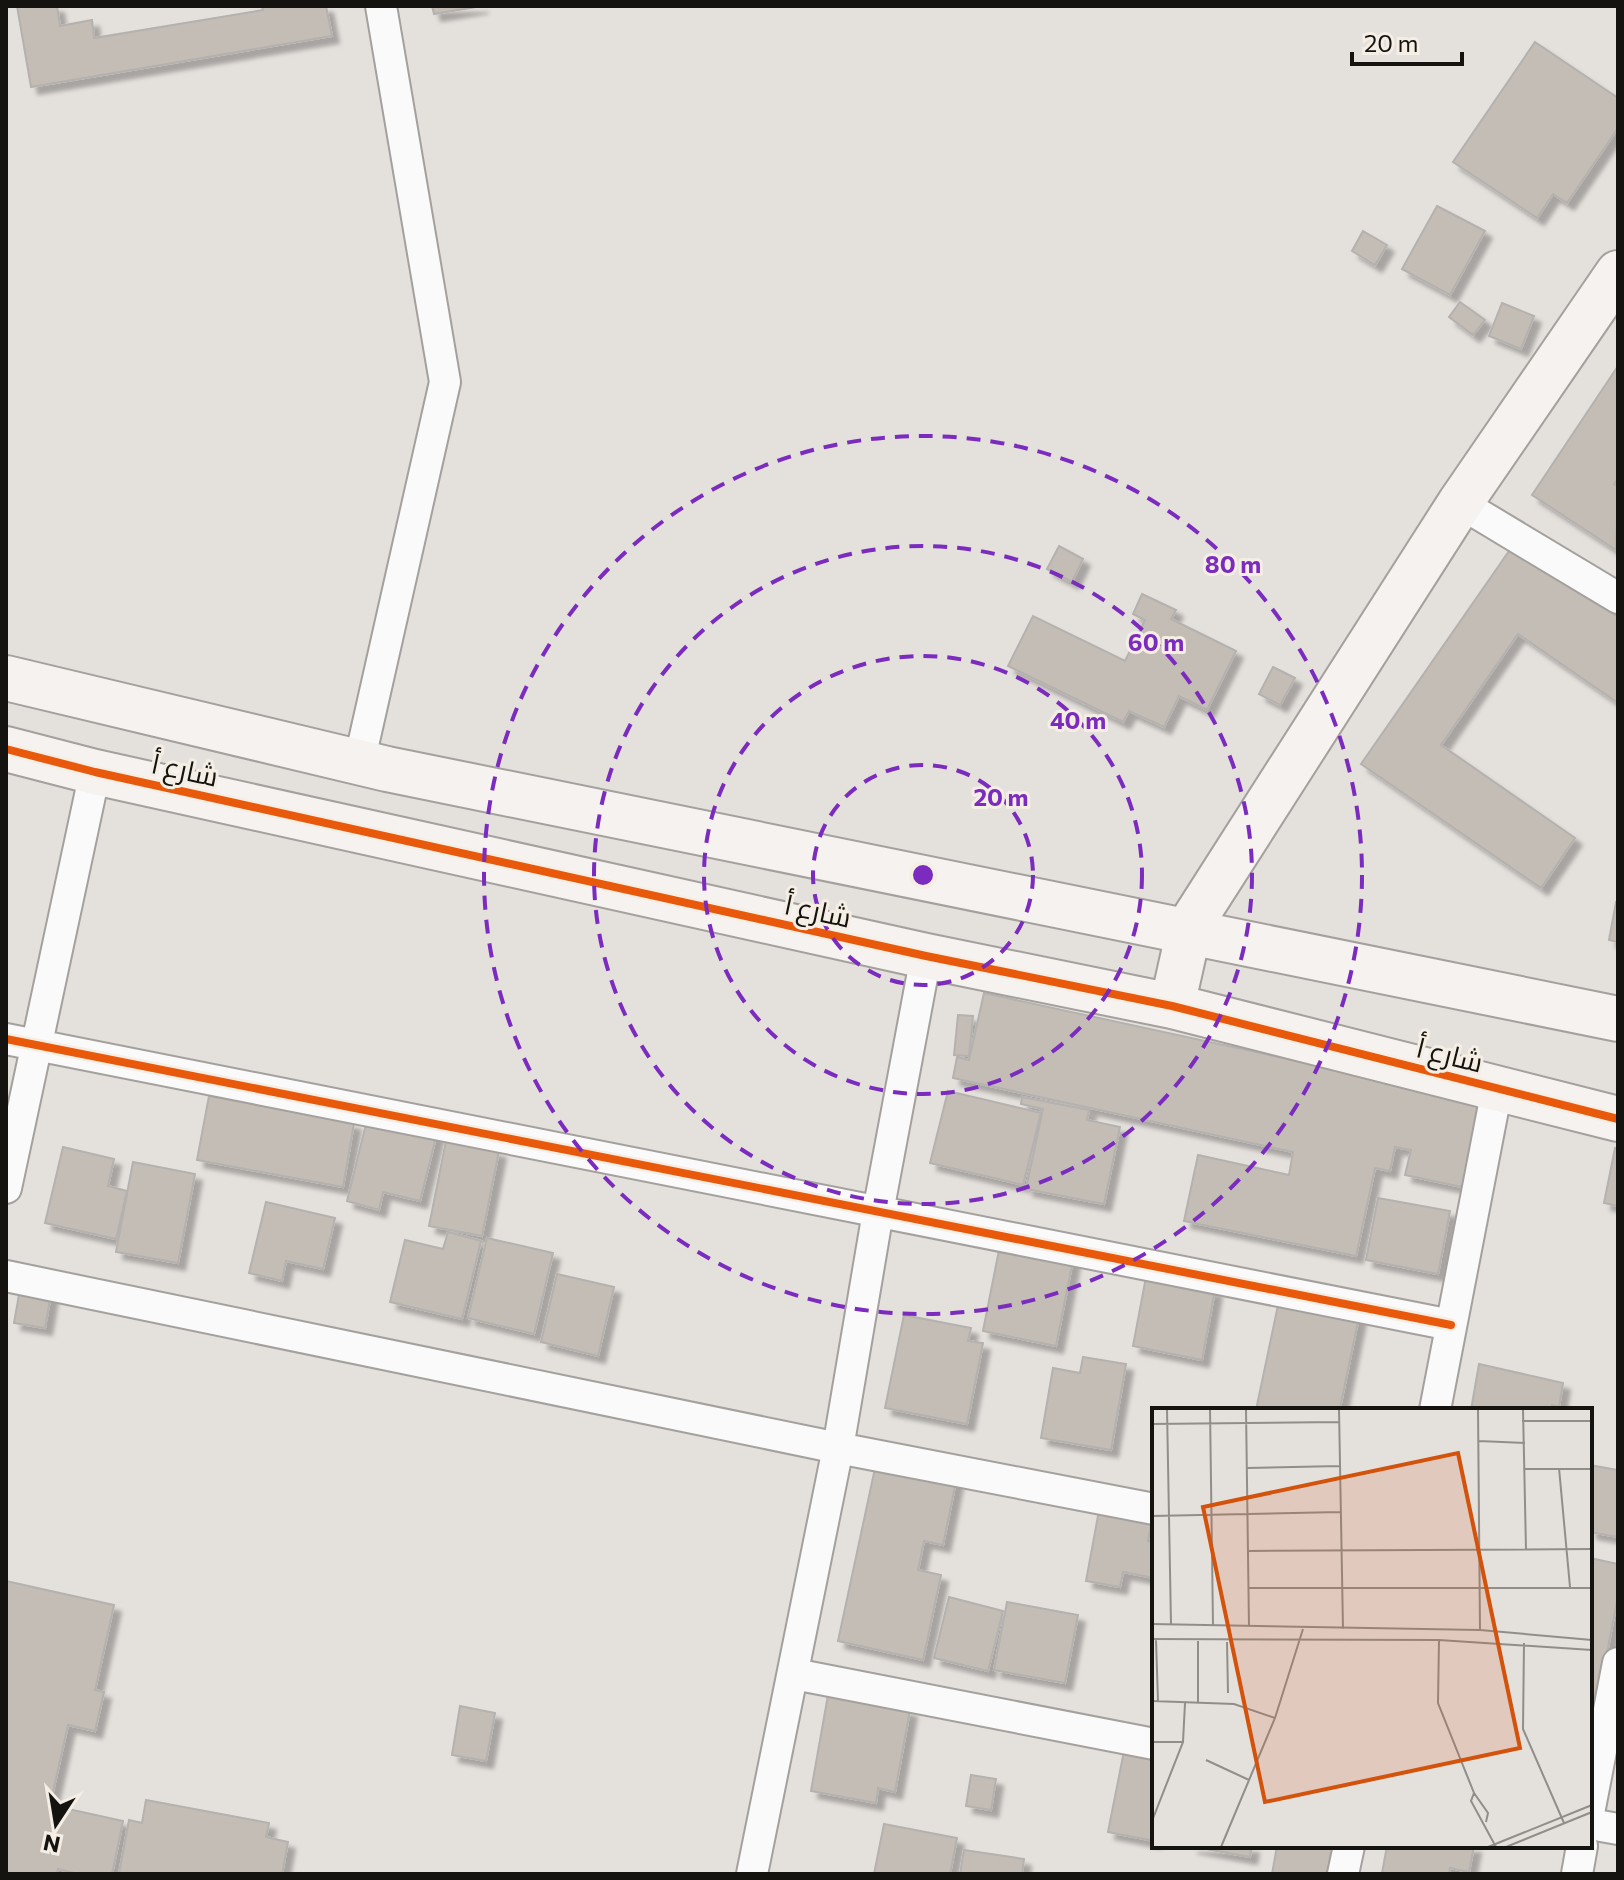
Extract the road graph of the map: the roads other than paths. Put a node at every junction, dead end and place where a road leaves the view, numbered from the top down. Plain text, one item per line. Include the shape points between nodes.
1 (381, 6) edge
2 (1618, 273) edge
3 (1460, 503) junction
4 (1618, 598) edge
5 (6, 678) edge
6 (6, 749) edge
7 (359, 763) junction
8 (95, 772) junction
9 (1189, 930) junction
10 (926, 956) junction
11 (1172, 1006) junction
12 (1618, 1019) edge
13 (6, 1039) edge
14 (36, 1046) junction
15 (1497, 1089) junction
16 (1617, 1112) edge
17 (6, 1188) edge
18 (878, 1212) junction
19 (6, 1276) edge
20 (1451, 1325) junction
21 (1435, 1408) edge
22 (838, 1448) junction
23 (1152, 1509) edge
24 (1618, 1663) edge
25 (794, 1674) junction
26 (1152, 1744) edge
27 (1592, 1798) edge
28 (1592, 1824) edge
29 (1618, 1829) edge
30 (1349, 1848) edge
31 (1582, 1848) edge
32 (752, 1874) edge
33 (1343, 1874) edge
34 (1577, 1874) edge

1 - 7 street via 445,382
2 - 3 street
3 - 4 street
3 - 9 street
5 - 7 street, شارع أ
6 - 8 street, شارع أ
7 - 9 street, شارع أ
8 - 10 street, شارع أ
8 - 14 street
9 - 11 street
9 - 12 street, شارع أ
10 - 11 street, شارع أ
10 - 18 street
11 - 15 street, شارع أ
13 - 14 street
14 - 17 street
14 - 18 street
15 - 16 street, شارع أ
15 - 20 street
18 - 20 street
18 - 22 street
19 - 22 street
20 - 21 street
22 - 23 street
22 - 25 street
24 - 27 street
25 - 26 street
25 - 32 street
28 - 29 street
30 - 33 street
31 - 34 street

